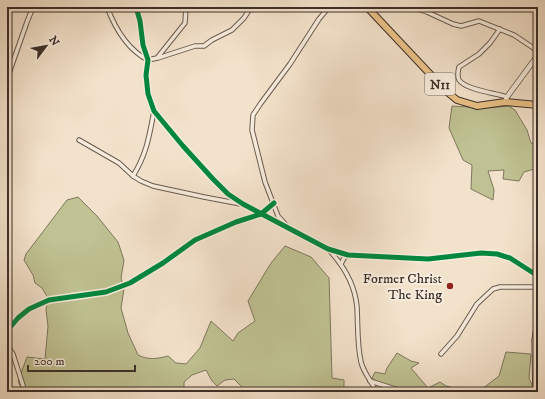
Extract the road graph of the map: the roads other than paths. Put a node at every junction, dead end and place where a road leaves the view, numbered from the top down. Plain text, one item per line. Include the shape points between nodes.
1 (34, 7) edge
2 (107, 7) edge
3 (136, 7) edge
4 (186, 7) edge
5 (251, 7) edge
6 (330, 7) edge
7 (368, 7) edge
8 (412, 7) edge
9 (500, 29) junction
10 (538, 51) edge
11 (538, 55) edge
12 (157, 58) junction
13 (148, 60) junction
14 (7, 79) edge
15 (506, 100) junction
16 (538, 105) edge
17 (154, 111) junction
18 (79, 140) dead end
19 (538, 174) edge
20 (133, 176) junction
21 (538, 188) edge
22 (274, 203) junction
23 (243, 204) junction
24 (261, 214) junction
25 (288, 227) junction
26 (328, 249) junction
27 (348, 255) junction
28 (341, 264) junction
29 (538, 276) edge
30 (538, 287) edge
31 (538, 316) edge
32 (7, 331) edge
33 (7, 345) edge
34 (441, 354) dead end
35 (370, 381) junction
36 (25, 392) edge
37 (376, 392) edge
38 (405, 392) edge
39 (535, 392) edge

1 - 14 street
2 - 13 street via 123,38 138,55
3 - 13 street
4 - 12 street via 185,23
5 - 12 street via 232,30 204,46 195,46
6 - 22 street via 253,115 252,130 265,182
7 - 15 highway, N11 via 457,100 477,106
8 - 9 street via 453,24 461,26 479,21
9 - 10 street
9 - 15 street via 479,54 459,67 458,74 459,80 466,86
11 - 15 street
12 - 13 street
13 - 17 street via 148,94
15 - 16 highway, N11
17 - 20 street via 147,147
17 - 23 street via 213,179
18 - 20 street via 119,163
19 - 21 street
20 - 23 street via 153,186
22 - 24 street
22 - 25 street via 278,216
23 - 24 street
24 - 25 street
24 - 32 street via 196,240 130,283 106,292 49,300 29,309
25 - 26 street
26 - 27 street
26 - 28 street
27 - 28 street
27 - 29 street via 428,259 481,253 497,254 510,258
28 - 35 street via 357,305 360,361
30 - 34 street via 493,289 477,304 457,336
31 - 39 street via 534,340
33 - 36 street via 13,354
35 - 37 street
35 - 38 street

